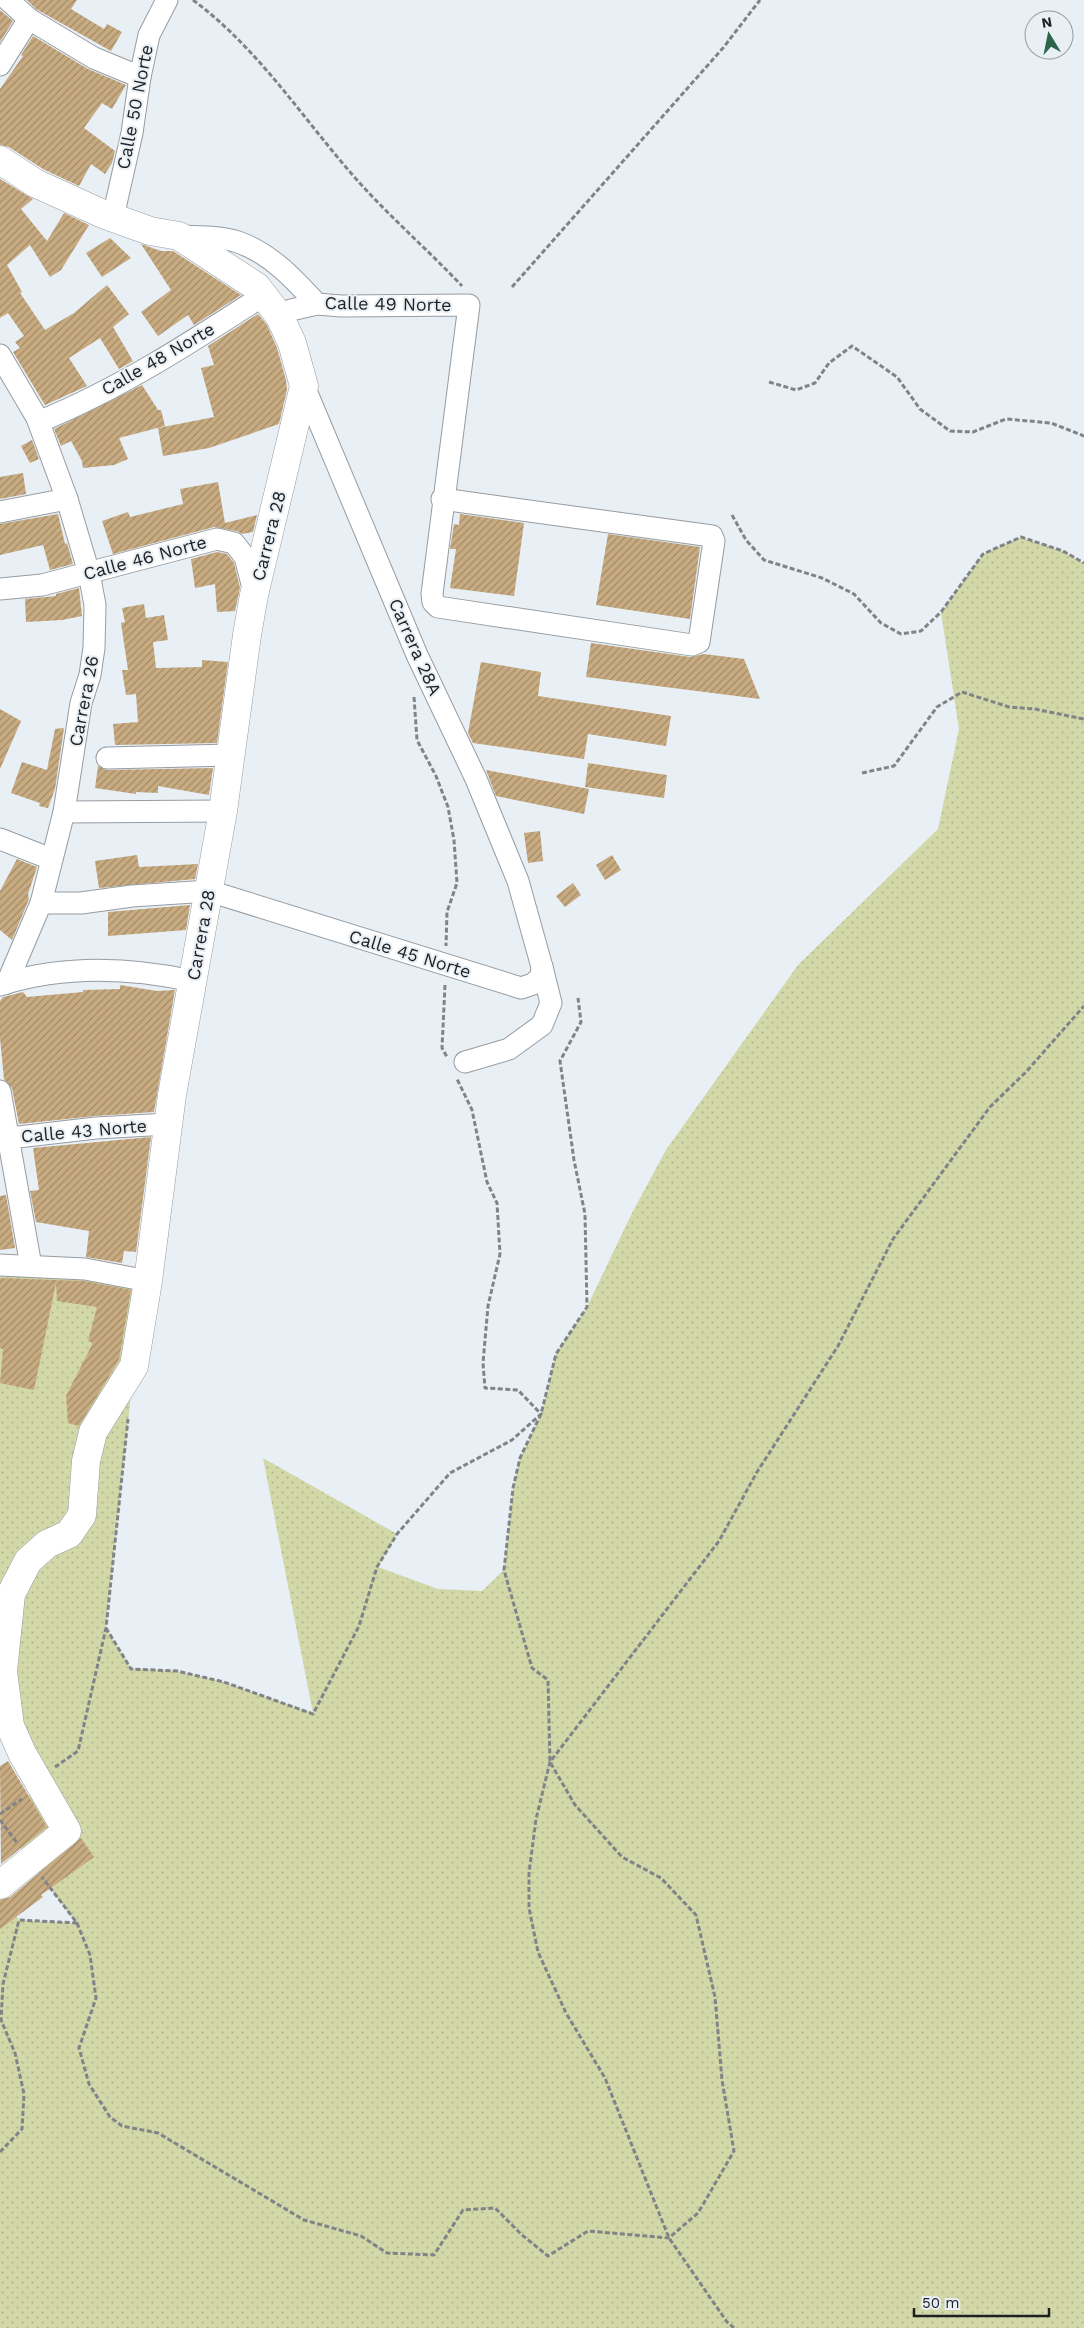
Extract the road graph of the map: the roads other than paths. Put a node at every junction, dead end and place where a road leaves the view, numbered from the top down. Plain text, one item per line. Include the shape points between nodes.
1 (8, 0) edge
2 (167, 0) edge
3 (29, 19) junction
4 (0, 65) edge
5 (140, 77) junction
6 (0, 160) edge
7 (113, 217) junction
8 (179, 236) junction
9 (264, 295) junction
10 (317, 304) junction
11 (280, 317) junction
12 (0, 355) edge
13 (304, 386) junction
14 (43, 418) junction
15 (67, 499) junction
16 (442, 499) junction
17 (0, 512) edge
18 (89, 573) junction
19 (0, 589) edge
20 (254, 595) junction
21 (231, 754) junction
22 (107, 758) dead end
23 (223, 811) junction
24 (64, 812) junction
25 (0, 839) edge
26 (51, 859) junction
27 (209, 891) junction
28 (41, 903) junction
29 (542, 967) junction
30 (192, 981) junction
31 (4, 984) edge
32 (465, 1062) dead end
33 (0, 1091) edge
34 (168, 1124) junction
35 (4, 1138) edge
36 (0, 1264) edge
37 (30, 1266) junction
38 (148, 1282) junction
39 (3, 1694) edge
40 (0, 1885) edge

1 - 3 street
2 - 5 street, Calle 50 Norte via 149,35
3 - 4 street
3 - 5 street via 94,58
5 - 7 street, Calle 50 Norte via 132,133
6 - 7 street, Carrera 28 via 35,183
7 - 8 street, Carrera 28 via 150,231
8 - 9 street, Carrera 28 via 257,287
8 - 10 street, Calle 49 Norte via 236,241 267,257 291,276
9 - 11 street, Carrera 28
9 - 14 street, Calle 48 Norte via 188,344 91,398
10 - 11 street via 292,310
10 - 16 street, Calle 49 Norte via 469,305
11 - 13 street, Carrera 28 via 292,343
12 - 14 street, Carrera 26
13 - 20 street, Carrera 28
13 - 29 street, Carrera 28A via 417,655 476,779 518,881
14 - 15 street, Carrera 26
15 - 17 street
15 - 18 street, Carrera 26
16 - 16 street via 432,594 438,607 692,645 699,642 714,541 712,536
18 - 19 street, Calle 46 Norte via 42,585
18 - 20 street, Calle 46 Norte via 217,539 234,542 245,557
18 - 24 street, Carrera 26 via 95,605 94,648
20 - 21 street, Carrera 28
21 - 22 street
21 - 23 street, Carrera 28
23 - 24 street
23 - 27 street, Carrera 28
24 - 26 street, Carrera 26
25 - 26 street
26 - 28 street, Carrera 26
27 - 28 street via 132,896 81,904
27 - 29 street, Calle 45 Norte via 521,988 533,984 540,977
27 - 30 street, Carrera 28
28 - 31 street, Carrera 26
29 - 32 street via 551,1003 542,1025 509,1049
30 - 31 street via 131,970 100,970 69,971
30 - 34 street, Carrera 28
33 - 35 street
34 - 35 street, Calle 43 Norte
34 - 38 street, Carrera 28
35 - 37 street
36 - 37 street
37 - 38 street via 85,1269
38 - 39 street, Carrera 28 via 134,1366 93,1432 86,1461 82,1515 69,1534 47,1544 28,1561 11,1594
39 - 40 street, Carrera 28 via 10,1726 22,1753 67,1831

